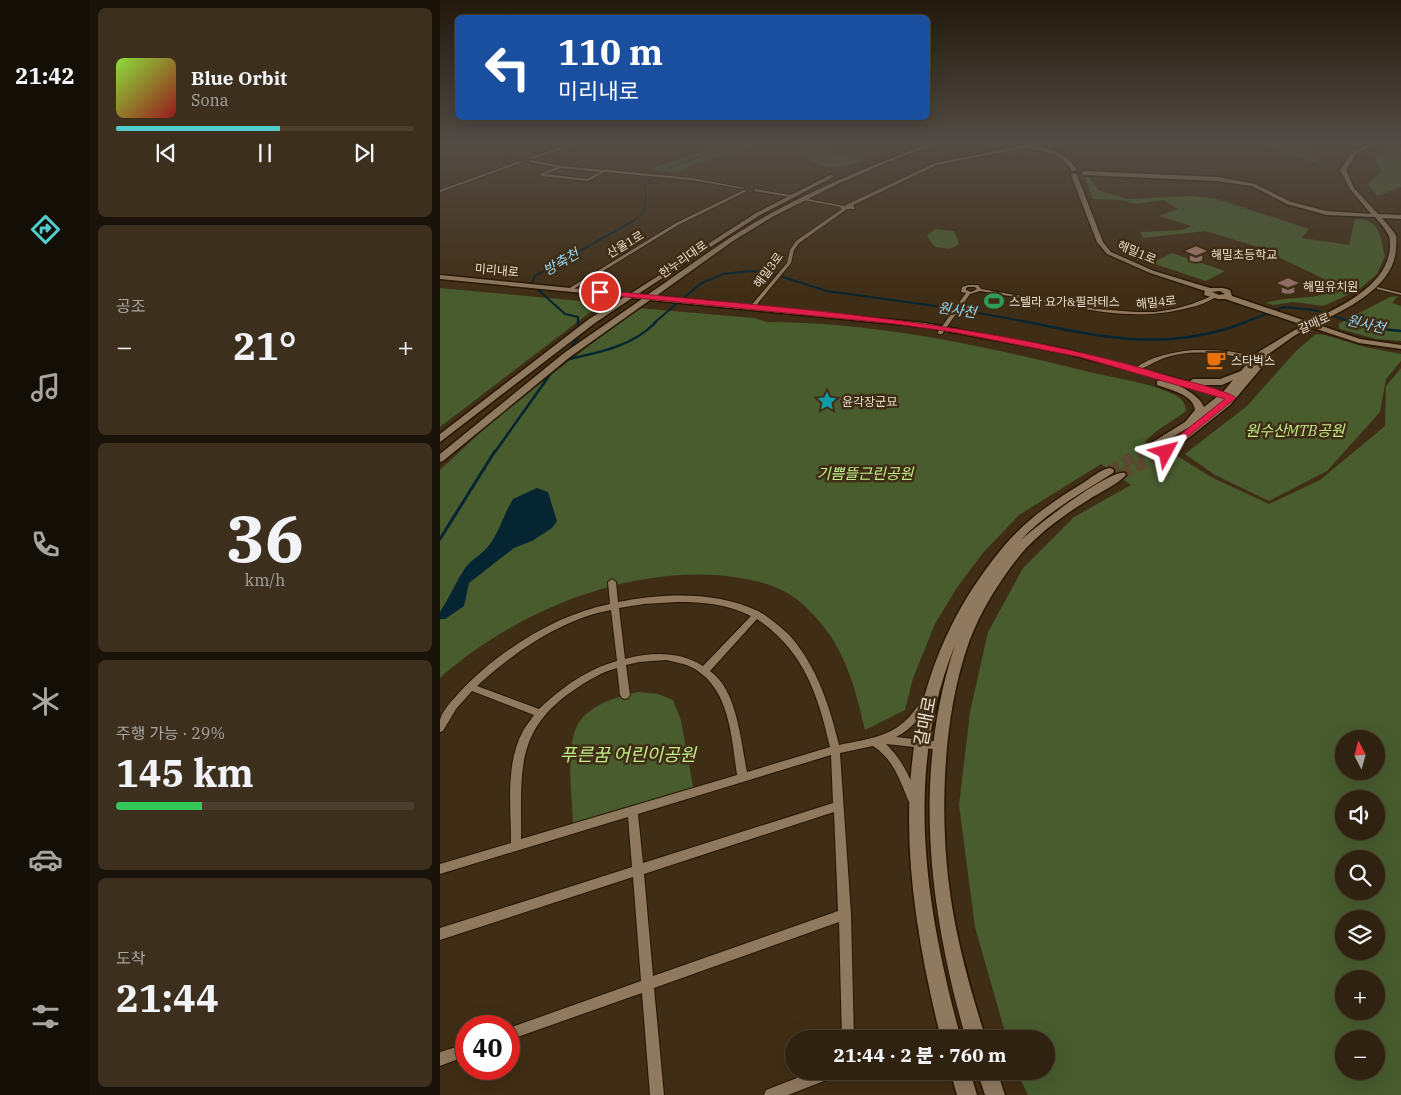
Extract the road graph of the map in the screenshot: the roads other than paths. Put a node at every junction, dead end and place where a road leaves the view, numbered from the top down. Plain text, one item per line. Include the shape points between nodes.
1 (738, 192) edge
2 (774, 192) edge
3 (799, 192) edge
4 (818, 192) edge
5 (878, 192) edge
6 (1081, 192) edge
7 (1268, 192) edge
8 (1354, 192) edge
9 (790, 196) junction
10 (804, 199) junction
11 (844, 208) junction
12 (1379, 216) junction
13 (1401, 217) edge
14 (1398, 261) dead end
15 (1392, 276) dead end
16 (440, 277) edge
17 (440, 283) edge
18 (516, 286) junction
19 (1210, 290) junction
20 (1376, 291) junction
21 (567, 292) junction
22 (1401, 294) edge
23 (631, 296) junction
24 (1214, 297) junction
25 (1227, 297) junction
26 (649, 298) junction
27 (624, 301) junction
28 (662, 302) junction
29 (641, 303) junction
30 (703, 306) junction
31 (752, 307) junction
32 (1309, 324) junction
33 (942, 331) junction
34 (1401, 347) edge
35 (1266, 353) junction
36 (1254, 359) junction
37 (1137, 369) junction
38 (1245, 369) junction
39 (1150, 373) junction
40 (1155, 382) junction
41 (1225, 399) junction
42 (1189, 422) junction
43 (440, 439) edge
44 (1154, 445) tunnel mouth
45 (1166, 452) tunnel mouth
46 (440, 459) edge
47 (612, 582) dead end
48 (615, 606) junction
49 (757, 614) junction
50 (621, 662) junction
51 (704, 671) junction
52 (470, 688) junction
53 (931, 693) junction
54 (625, 695) dead end
55 (540, 713) junction
56 (440, 728) edge
57 (873, 741) junction
58 (920, 743) junction
59 (942, 746) junction
60 (835, 750) junction
61 (743, 778) junction
62 (838, 806) junction
63 (917, 810) junction
64 (634, 811) junction
65 (516, 846) junction
66 (440, 869) edge
67 (638, 871) junction
68 (846, 914) junction
69 (440, 934) edge
70 (648, 985) junction
71 (520, 1030) edge
72 (848, 1030) edge
73 (948, 1030) edge
74 (974, 1030) edge
75 (455, 1054) edge
76 (440, 1059) edge
77 (809, 1080) edge
78 (963, 1080) edge
79 (990, 1080) edge
80 (657, 1095) edge
81 (771, 1095) edge
82 (967, 1095) edge
83 (995, 1095) edge

1 - 21 street, 산울1로 via 677,224
2 - 9 street
3 - 9 street, 한누리대로
4 - 10 street, 한누리대로
5 - 11 street
6 - 19 street, 해밀1로 via 1100,242 1109,253 1152,272
7 - 12 street via 1310,210
8 - 12 street
9 - 23 street, 한누리대로
10 - 11 street
10 - 26 street, 한누리대로 via 731,240
11 - 31 street, 해밀3로 via 797,242 784,270
12 - 13 street
12 - 14 street via 1398,248
15 - 20 street, 갈매로
16 - 18 street, 미리내로
17 - 18 street, 미리내로
18 - 21 street, 미리내로
18 - 21 street, 미리내로 via 557,288
19 - 24 street via 1208,293
19 - 25 street, 해밀1로 via 1224,290
20 - 22 street
20 - 32 street, 갈매로
21 - 23 street, 미리내로
21 - 27 street, 미리내로
23 - 26 street, 미리내로
23 - 27 street, 한누리대로
24 - 25 street
24 - 33 street, 해밀4로 via 1178,311 1138,315 980,290 967,295
25 - 32 street
26 - 28 street, 미리내로
26 - 29 street, 한누리대로
27 - 29 street, 미리내로
27 - 43 street, 한누리대로 via 592,321
28 - 29 street, 미리내로
28 - 30 street, 미리내로
29 - 46 street, 한누리대로 via 610,323
30 - 31 street, 미리내로
30 - 33 street, 미리내로
31 - 33 street, 미리내로
32 - 34 street via 1359,341
32 - 35 street, 갈매로
33 - 37 street, 미리내로 via 1035,344
33 - 40 street, 미리내로
35 - 36 street, 갈매로
35 - 41 street, 갈매로 via 1266,358
36 - 37 street via 1222,352 1164,355 1150,359
36 - 38 street, 갈매로
37 - 39 street, 미리내로
38 - 39 street via 1222,382 1213,383
38 - 41 street, 갈매로
39 - 41 street, 미리내로
40 - 41 street, 미리내로
40 - 42 street via 1187,394 1198,402 1200,411
41 - 42 street, 갈매로
41 - 45 street, 갈매로
42 - 44 street, 갈매로
47 - 48 street
48 - 49 street via 661,599 701,600
48 - 50 street
48 - 52 street via 541,634 506,657
49 - 51 street
49 - 60 street via 792,642 809,669
50 - 51 street via 656,658 684,661
50 - 54 street
50 - 55 street via 582,678 561,692
51 - 61 street via 712,676 726,698
52 - 55 street
52 - 56 street
53 - 57 street via 905,728
53 - 58 street, 갈매로
53 - 59 street, 갈매로 via 951,637 971,598 1001,557 1034,521 1115,473 1028,541 998,578 963,640 950,689
55 - 65 street via 527,734 518,761
57 - 58 street
57 - 60 street
57 - 63 street via 885,747 896,762
58 - 59 street
58 - 63 street, 갈매로
59 - 74 street, 갈매로 via 938,808 940,876 955,957
60 - 61 street
60 - 62 street
61 - 64 street
62 - 67 street
62 - 68 street
63 - 73 street, 갈매로 via 924,911 932,966
64 - 65 street
64 - 67 street
65 - 66 street
67 - 69 street
67 - 70 street
68 - 70 street
68 - 72 street
70 - 71 street
70 - 80 street
75 - 76 street
77 - 81 street
78 - 82 street
79 - 83 street

